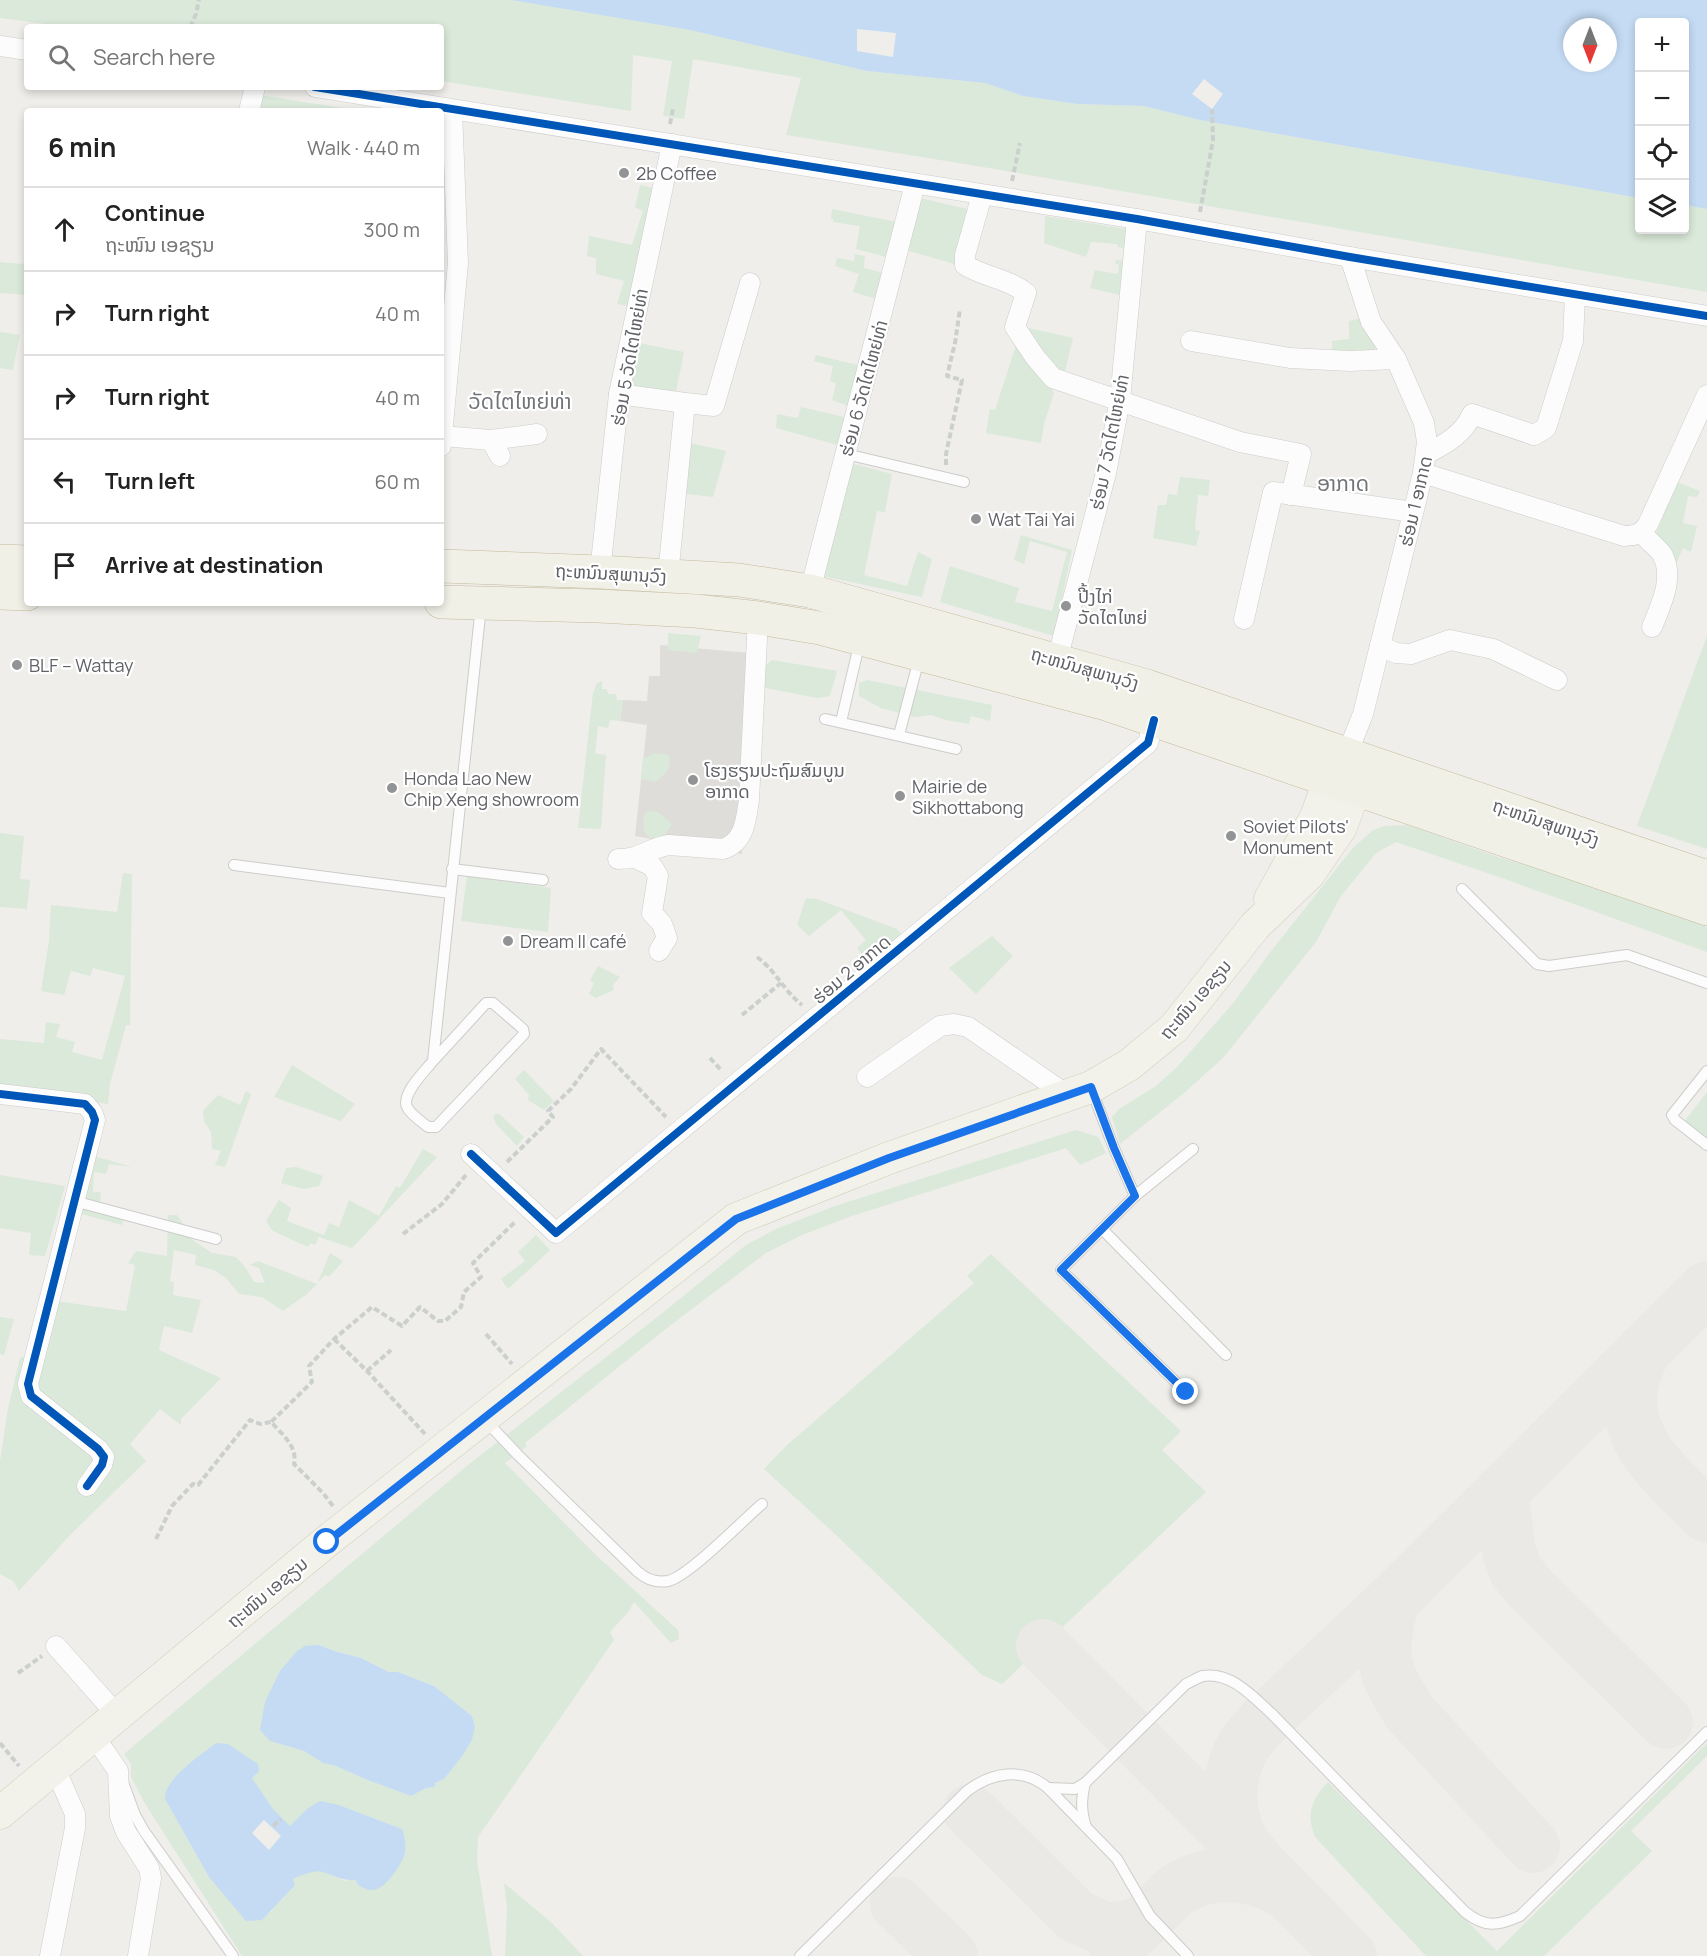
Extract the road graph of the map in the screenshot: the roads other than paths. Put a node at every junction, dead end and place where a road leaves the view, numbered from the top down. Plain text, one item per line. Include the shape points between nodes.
1 (0, 46) edge
2 (24, 50) edge
3 (254, 90) edge
4 (333, 90) edge
5 (250, 108) edge
6 (440, 108) edge
7 (444, 109) edge
8 (452, 110) junction
9 (672, 144) junction
10 (915, 184) junction
11 (982, 195) junction
12 (1137, 219) junction
13 (1350, 257) junction
14 (750, 283) dead end
15 (1575, 295) junction
16 (1704, 320) edge
17 (1191, 341) dead end
18 (1396, 359) junction
19 (619, 394) junction
20 (1707, 395) edge
21 (1120, 400) junction
22 (685, 403) junction
23 (444, 410) edge
24 (537, 434) dead end
25 (444, 441) edge
26 (846, 454) junction
27 (1424, 464) junction
28 (964, 482) dead end
29 (1291, 495) junction
30 (1413, 512) junction
31 (1642, 533) junction
32 (0, 561) edge
33 (24, 562) edge
34 (444, 566) edge
35 (600, 572) junction
36 (668, 576) junction
37 (810, 591) junction
38 (0, 593) edge
39 (24, 594) edge
40 (444, 602) edge
41 (481, 603) junction
42 (758, 618) junction
43 (1244, 619) dead end
44 (1652, 627) dead end
45 (860, 639) junction
46 (1380, 646) junction
47 (920, 656) junction
48 (1057, 660) junction
49 (1557, 680) dead end
50 (825, 718) dead end
51 (1154, 720) junction
52 (841, 722) junction
53 (899, 735) junction
54 (956, 749) dead end
55 (1347, 767) junction
56 (234, 865) dead end
57 (452, 869) junction
58 (1707, 877) edge
59 (543, 880) dead end
60 (1462, 890) dead end
61 (450, 893) junction
62 (1707, 909) edge
63 (659, 951) dead end
64 (1707, 983) edge
65 (433, 1061) junction
66 (1707, 1071) edge
67 (867, 1077) dead end
68 (1079, 1091) junction
69 (0, 1094) edge
70 (1707, 1145) edge
71 (1193, 1149) dead end
72 (475, 1157) road end
73 (1135, 1196) junction
74 (74, 1201) junction
75 (1102, 1229) junction
76 (216, 1239) dead end
77 (1226, 1355) dead end
78 (1186, 1392) dead end
79 (484, 1418) junction
80 (87, 1486) dead end
81 (762, 1504) dead end
82 (56, 1646) road end
83 (118, 1716) junction
84 (1707, 1732) edge
85 (94, 1736) junction
86 (55, 1768) junction
87 (118, 1771) junction
88 (1085, 1783) junction
89 (1048, 1788) junction
90 (0, 1813) edge
91 (1086, 1827) junction
92 (51, 1956) edge
93 (138, 1956) edge
94 (233, 1956) edge
95 (800, 1956) edge
96 (1188, 1956) edge

1 - 2 street
3 - 5 street
4 - 6 street
7 - 8 street
8 - 9 street
8 - 23 street via 458,263
9 - 10 street
9 - 19 street, ຮ່ອມ 5 ວັດໄຕໄຫຍ່ທ່າ
10 - 11 street
10 - 26 street, ຮ່ອມ 6 ວັດໄຕໄຫຍ່ທ່າ
11 - 12 street
11 - 21 street via 965,265 1026,293 1016,327 1053,378
12 - 13 street
12 - 21 street, ຮ່ອມ 7 ວັດໄຕໄຫຍ່ທ່າ
13 - 15 street
13 - 18 street, ຮ່ອມ 1 ອາກາດ via 1371,322
14 - 22 street via 714,406
15 - 16 street
15 - 27 street via 1573,341 1546,428 1534,435 1472,414
17 - 18 street via 1290,358
18 - 27 street, ຮ່ອມ 1 ອາກາດ via 1425,423
19 - 22 street
19 - 35 street, ຮ່ອມ 5 ວັດໄຕໄຫຍ່ທ່າ
20 - 31 street
21 - 29 street via 1240,442 1301,454
21 - 48 street, ຮ່ອມ 7 ວັດໄຕໄຫຍ່ທ່າ via 1106,473
22 - 36 street
24 - 25 street via 496,448
26 - 28 lane
26 - 37 street, ຮ່ອມ 6 ວັດໄຕໄຫຍ່ທ່າ
27 - 30 street, ຮ່ອມ 1 ອາກາດ
27 - 31 street via 1624,536
29 - 30 street
29 - 43 street via 1273,492
30 - 46 street, ຮ່ອມ 1 ອາກາດ
31 - 44 street via 1661,553 1668,574
32 - 33 highway
34 - 35 highway, ຖະຫນົນສຸພານຸວົງ
35 - 36 highway, ຖະຫນົນສຸພານຸວົງ
36 - 37 highway, ຖະຫນົນສຸພານຸວົງ via 739,580
37 - 48 highway, ຖະຫນົນສຸພານຸວົງ
38 - 39 highway
40 - 41 highway, ຖະຫນົນສຸພານຸວົງ
41 - 42 highway, ຖະຫນົນສຸພານຸວົງ via 696,611
41 - 57 lane
42 - 45 highway, ຖະຫນົນສຸພານຸວົງ
42 - 63 street via 745,829 732,846 723,849 669,845 626,858 652,866 658,876 652,913 667,938
45 - 47 highway, ຖະຫນົນສຸພານຸວົງ
45 - 52 lane
46 - 49 street via 1411,654 1450,640 1493,649
46 - 55 street, ຮ່ອມ 1 ອາກາດ
47 - 51 highway, ຖະຫນົນສຸພານຸວົງ
47 - 53 lane
48 - 55 highway, ຖະຫນົນສຸພານຸວົງ via 1147,686
50 - 52 lane
51 - 55 highway, ຖະຫນົນສຸພານຸວົງ
51 - 72 street, ຮ່ອມ 2 ອາກາດ via 1148,743 556,1233
52 - 53 lane
53 - 54 lane
55 - 58 highway, ຖະຫນົນສຸພານຸວົງ
55 - 62 highway, ຖະຫນົນສຸພານຸວົງ
55 - 68 main road, ຖະໜົນ ເອຊຽນ via 1255,926 1174,1028 1129,1065
56 - 61 lane
57 - 59 lane
57 - 61 lane
60 - 64 lane via 1537,964 1549,966 1627,955
61 - 65 lane
65 - 65 lane via 406,1100 408,1109 428,1127 436,1127 513,1048 524,1034 523,1029 493,1004 486,1003
66 - 70 lane via 1672,1115
67 - 68 street via 940,1026 954,1024 968,1027
68 - 73 lane via 1114,1148
68 - 79 main road, ຖະໜົນ ເອຊຽນ via 889,1158 736,1219
69 - 74 street via 85,1104 92,1112 95,1120
71 - 73 lane
73 - 75 lane
74 - 76 lane
74 - 80 street via 28,1384 31,1396 104,1457
75 - 77 lane
75 - 78 lane via 1061,1270
79 - 81 lane via 638,1572 655,1582 669,1581 689,1570
79 - 83 main road, ຖະໜົນ ເອຊຽນ
82 - 83 street
83 - 85 main road, ຖະໜົນ ເອຊຽນ
84 - 88 lane via 1520,1916 1503,1924 1488,1924 1465,1912 1272,1714 1241,1687 1221,1677 1203,1676 1186,1684
85 - 86 main road, ຖະໜົນ ເອຊຽນ
85 - 87 street
86 - 90 main road, ຖະໜົນ ເອຊຽນ
86 - 92 street via 75,1814 75,1828
87 - 93 street via 120,1816 151,1878
87 - 94 lane via 144,1831
88 - 89 lane via 1075,1789
88 - 91 lane via 1081,1811
89 - 91 lane
89 - 95 lane via 1040,1781 1010,1774 980,1781
91 - 96 lane via 1117,1858 1150,1916

